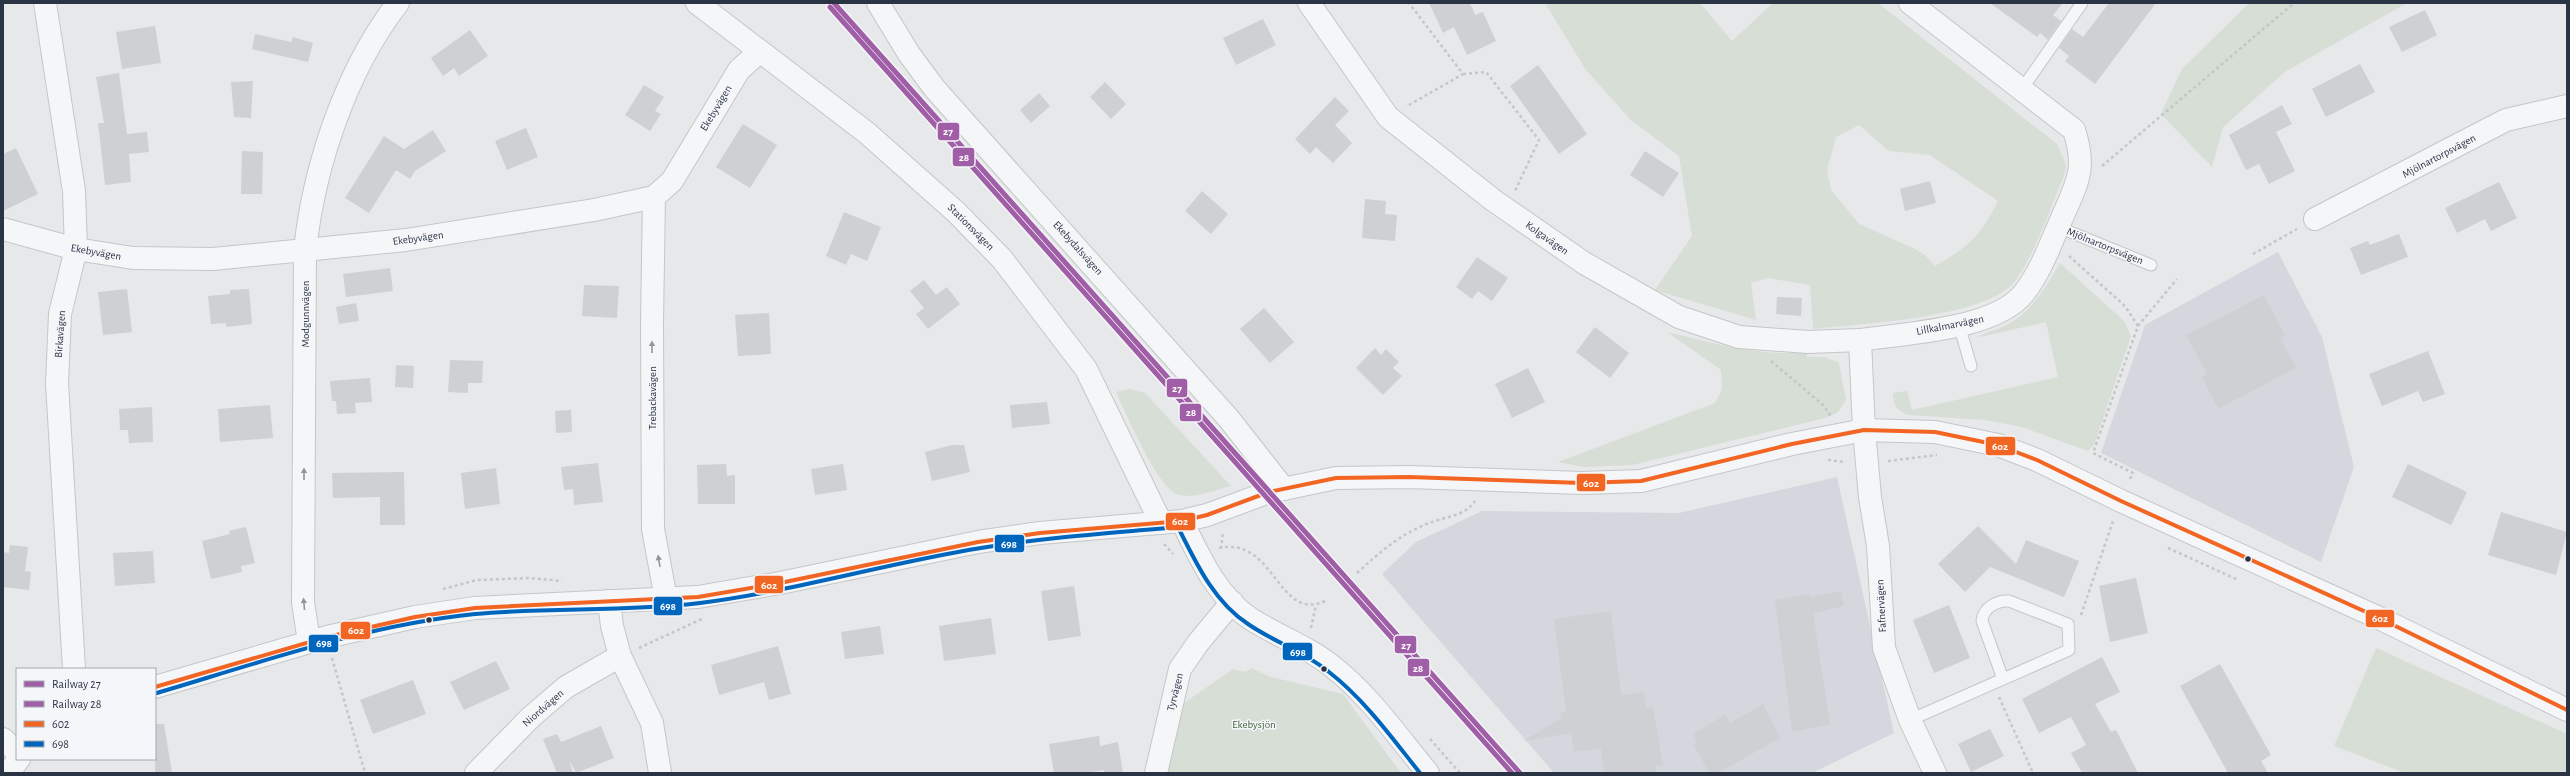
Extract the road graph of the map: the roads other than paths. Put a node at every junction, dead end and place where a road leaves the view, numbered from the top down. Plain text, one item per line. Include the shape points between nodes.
1 (45, 3) edge
2 (398, 3) edge
3 (697, 3) edge
4 (878, 3) edge
5 (1309, 3) edge
6 (1910, 3) edge
7 (2082, 3) edge
8 (759, 52) junction
9 (2022, 89) junction
10 (2567, 106) edge
11 (654, 197) junction
12 (2315, 218) road end
13 (3, 229) edge
14 (2055, 234) junction
15 (76, 249) junction
16 (305, 250) junction
17 (2152, 265) dead end
18 (1959, 325) junction
19 (1860, 340) junction
20 (1971, 366) dead end
21 (1864, 430) junction
22 (1284, 489) junction
23 (1167, 529) junction
24 (666, 599) junction
25 (609, 601) junction
26 (1232, 602) junction
27 (309, 642) junction
28 (620, 656) junction
29 (74, 668) edge
30 (1998, 682) junction
31 (156, 687) edge
32 (2567, 710) edge
33 (1910, 720) junction
34 (3, 739) edge
35 (16, 751) edge
36 (18, 760) edge
37 (8, 773) edge
38 (476, 773) edge
39 (660, 773) edge
40 (1156, 773) edge
41 (1428, 773) edge
42 (1935, 773) edge

1 - 15 street, Birkavägen via 74,192
2 - 16 street, Modgunnvägen via 378,28 341,104 310,207
3 - 8 street, Stationsvägen
4 - 22 street, Ekebydalsvägen via 909,54 935,89 1218,407 1263,459
5 - 19 street, Kolgavägen via 1388,117 1507,210 1584,264 1679,317 1747,338 1808,342
6 - 9 street, Lillkalmarvägen
7 - 9 lane
8 - 11 street, Ekebyvägen via 739,70 672,181
8 - 23 street, Stationsvägen via 867,133 956,212 1002,259 1086,369
9 - 14 street, Lillkalmarvägen via 2074,130 2081,162 2076,185
10 - 12 street, Mjölnartorpsvägen via 2506,120
11 - 16 street, Ekebyvägen via 594,210 406,240
24 -> 11 street, Trebackavägen via 653,529
13 - 15 street, Ekebyvägen
14 - 17 lane, Mjölnartorpsvägen
14 - 18 street, Lillkalmarvägen via 2040,268 2023,294 2004,311
15 - 16 street, Ekebyvägen via 133,258 213,259
15 - 29 street, Birkavägen via 60,314 57,383
27 -> 16 street, Modgunnvägen via 303,602
18 - 19 street, Lillkalmarvägen
18 - 20 lane
19 - 21 street
21 - 22 street via 1792,444 1641,481 1582,483 1409,477 1336,478
21 - 32 street via 1935,432 1998,445 2037,460 2118,508 2377,617
21 - 33 street, Fafnervägen via 1869,463 1870,497 1878,546 1884,648
22 - 23 street
23 - 24 street via 1040,533 986,541 780,583 698,597
23 - 26 street, Stationsvägen via 1198,555 1217,586
24 - 25 street
25 - 27 street via 475,608 415,617
25 - 28 street
26 - 40 street, Tyrvägen via 1180,669
26 - 41 street, Stationsvägen via 1250,618 1331,666 1356,687
27 - 31 street
28 - 38 street, Niordvägen via 566,687 531,716
28 - 39 street via 652,723
30 - 30 lane via 1982,621 1982,616 1990,607 2003,600 2009,601 2068,624 2069,650
30 - 33 lane
33 - 42 street, Fafnervägen
34 - 35 street
36 - 37 street

